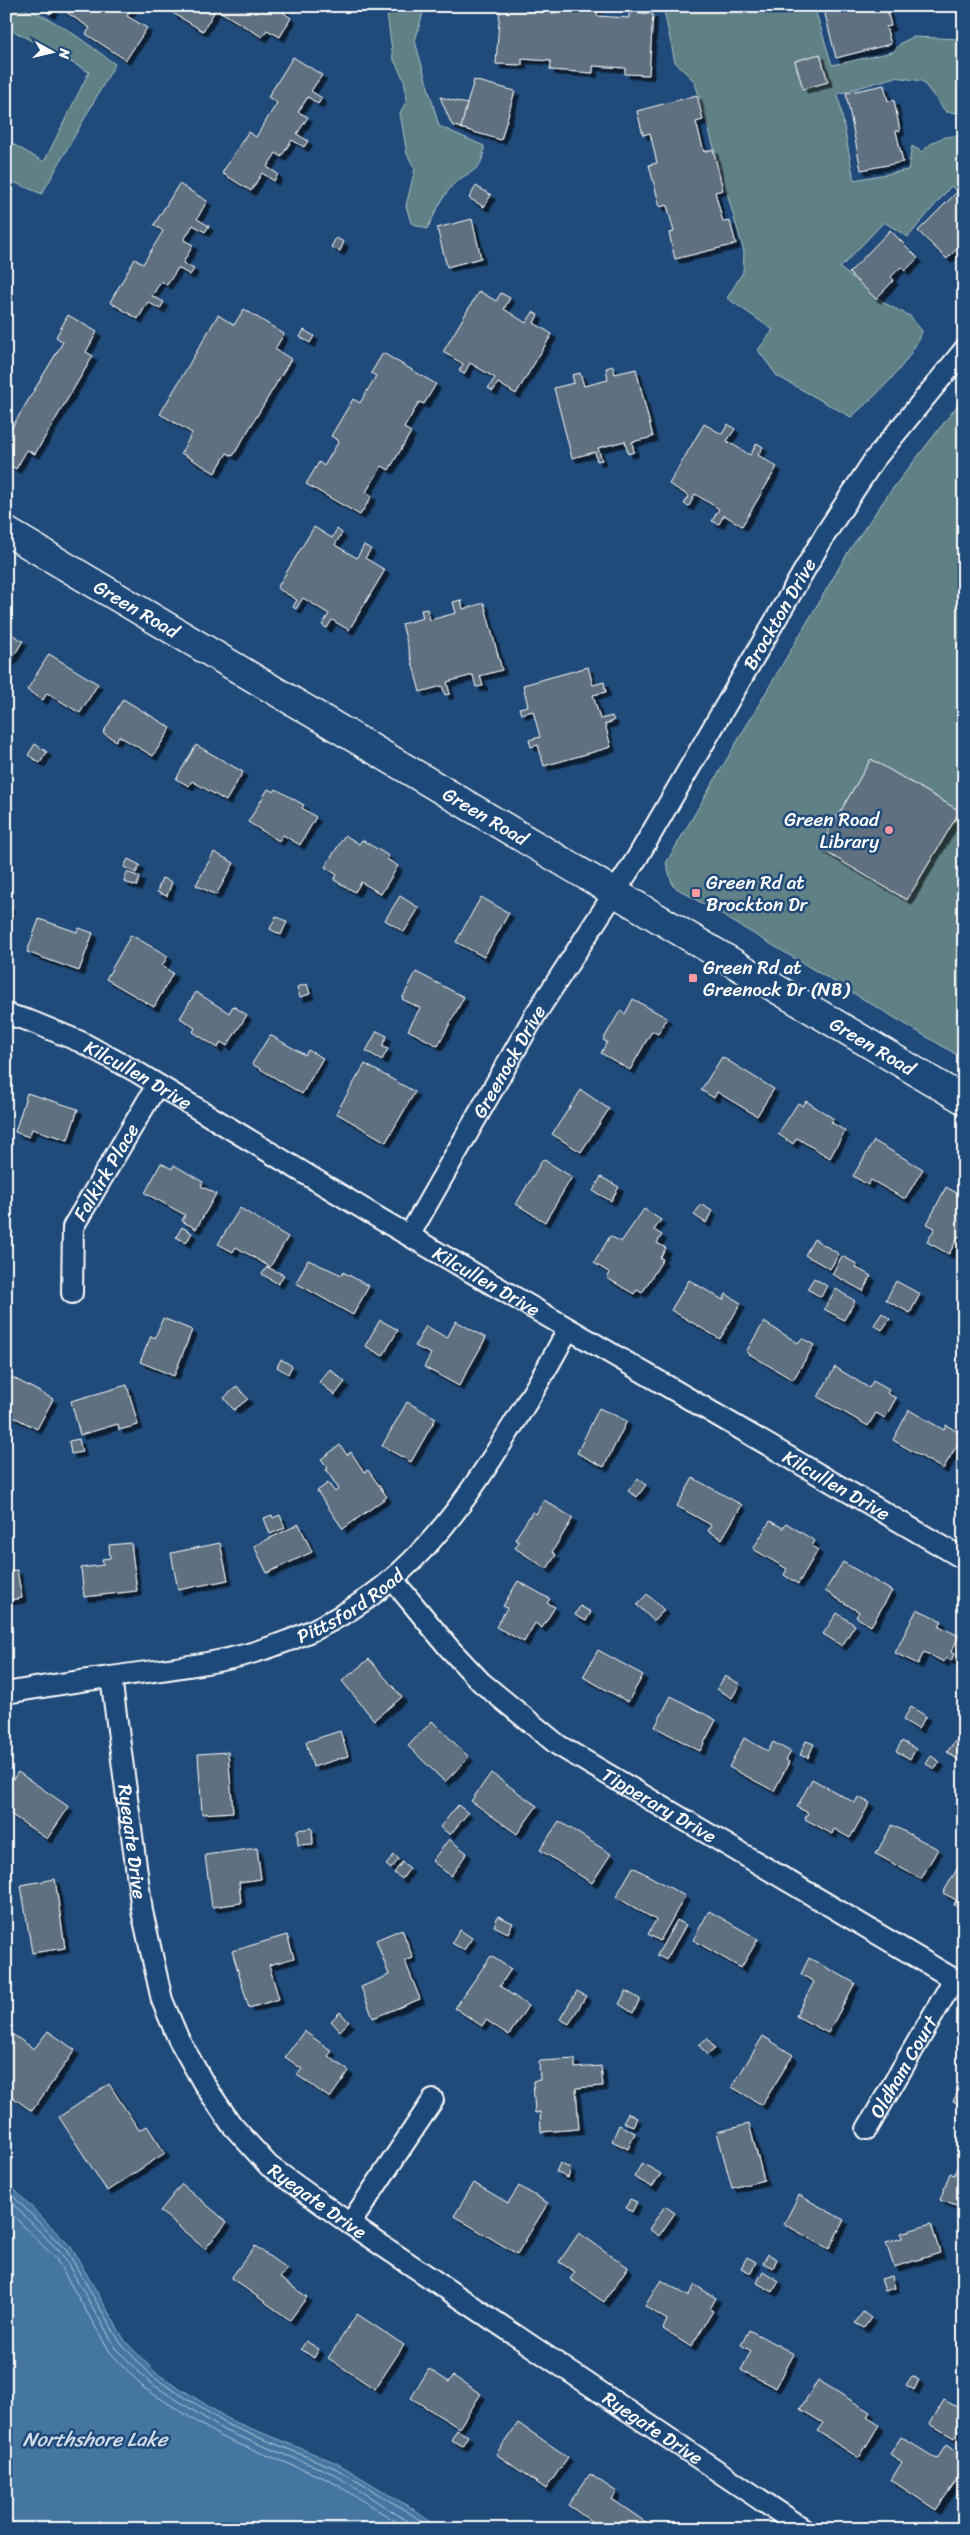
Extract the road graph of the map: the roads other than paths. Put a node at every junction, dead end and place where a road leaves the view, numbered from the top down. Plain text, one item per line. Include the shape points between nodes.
1 (964, 350) edge
2 (6, 531) edge
3 (615, 892) junction
4 (6, 1014) edge
5 (156, 1085) junction
6 (964, 1100) edge
7 (410, 1234) junction
8 (72, 1293) dead end
9 (568, 1328) junction
10 (964, 1559) edge
11 (393, 1580) junction
12 (111, 1676) junction
13 (6, 1693) edge
14 (959, 1982) edge
15 (433, 2100) dead end
16 (867, 2128) dead end
17 (350, 2224) junction
18 (804, 2529) edge

1 - 3 street, Brockton Drive via 874,460 826,533
2 - 3 street, Green Road
3 - 6 street, Green Road
3 - 7 street, Greenock Drive via 536,1015
4 - 5 street, Kilcullen Drive via 81,1042
5 - 7 street, Kilcullen Drive
5 - 8 street, Falkirk Place via 73,1227
7 - 9 street, Kilcullen Drive
9 - 10 street, Kilcullen Drive
9 - 11 street, Pittsford Road via 553,1360 483,1475 428,1547
11 - 12 street, Pittsford Road via 329,1622 249,1654 175,1670
11 - 14 street, Tipperary Drive via 481,1682 558,1745
12 - 13 street, Pittsford Road
12 - 17 street, Ryegate Drive via 142,1911 162,2000 178,2038 231,2124 269,2166
14 - 16 street, Oldham Court
15 - 17 street
17 - 18 street, Ryegate Drive

